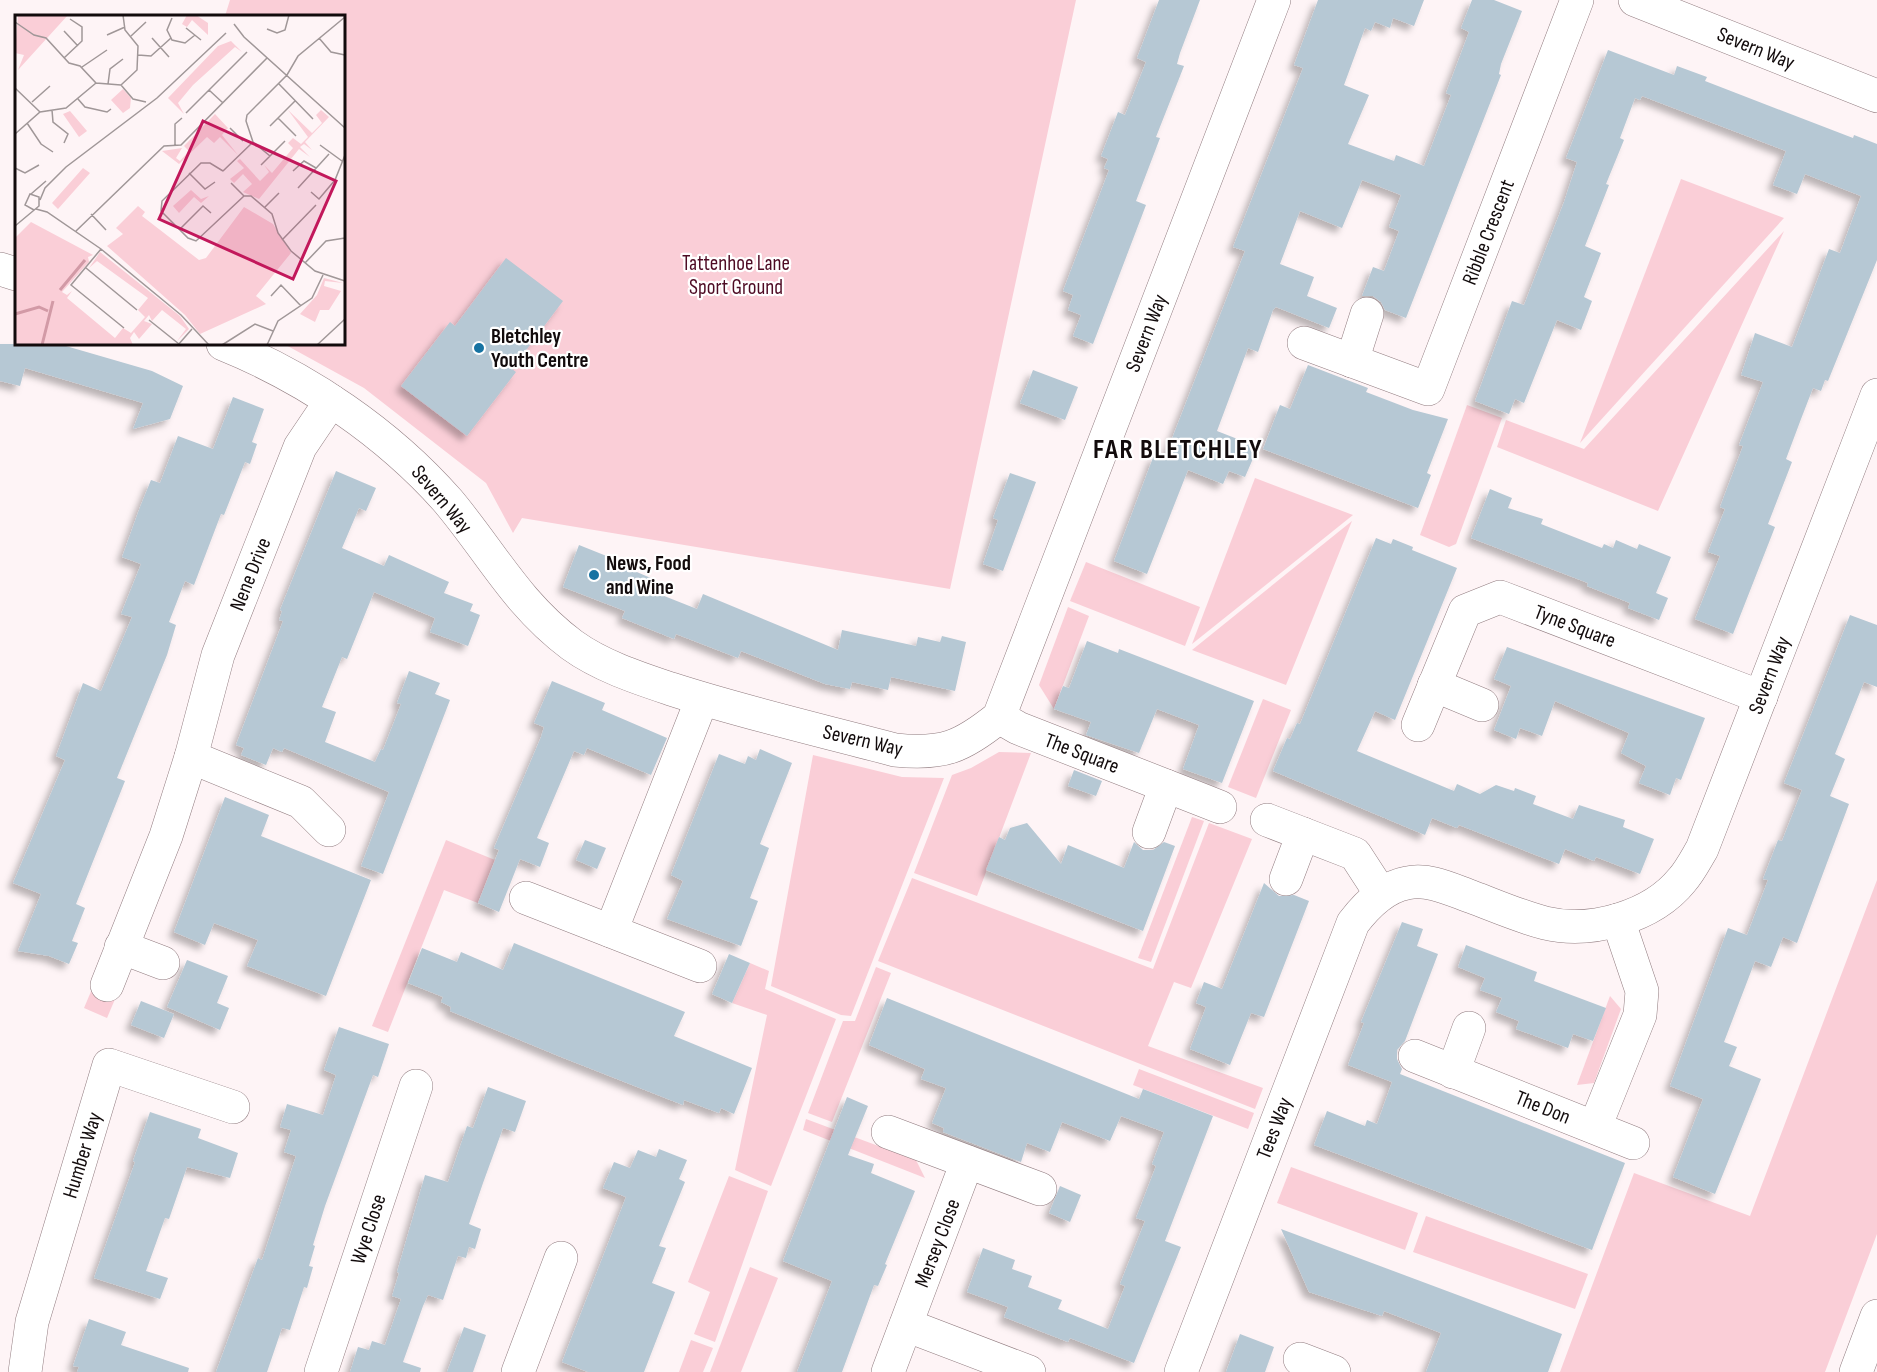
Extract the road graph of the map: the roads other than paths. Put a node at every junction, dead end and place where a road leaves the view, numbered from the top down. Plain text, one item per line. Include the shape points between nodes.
1 (1274, 0) edge
2 (1577, 0) edge
3 (1635, 0) edge
4 (1877, 96) edge
5 (0, 269) edge
6 (15, 274) edge
7 (1367, 314) dead end
8 (1304, 343) dead end
9 (227, 345) edge
10 (1352, 361) junction
11 (1877, 395) edge
12 (332, 401) junction
13 (1434, 685) junction
14 (1761, 696) junction
15 (702, 699) junction
16 (1482, 705) dead end
17 (999, 717) junction
18 (1418, 725) dead end
19 (191, 757) junction
20 (1166, 786) junction
21 (1220, 807) dead end
22 (1267, 820) dead end
23 (329, 830) dead end
24 (1149, 832) dead end
25 (1303, 834) junction
26 (1286, 879) dead end
27 (1381, 894) junction
28 (526, 898) dead end
29 (1618, 920) junction
30 (611, 932) junction
31 (121, 947) junction
32 (163, 963) dead end
33 (700, 966) dead end
34 (107, 985) dead end
35 (1469, 1028) dead end
36 (1415, 1056) dead end
37 (1454, 1072) junction
38 (416, 1086) dead end
39 (233, 1107) dead end
40 (1595, 1127) junction
41 (888, 1132) dead end
42 (1634, 1143) dead end
43 (967, 1162) junction
44 (1040, 1189) dead end
45 (561, 1258) dead end
46 (1877, 1316) edge
47 (906, 1325) junction
48 (1300, 1359) dead end
49 (25, 1372) edge
50 (321, 1372) edge
51 (518, 1372) edge
52 (888, 1372) edge
53 (1029, 1372) edge
54 (1181, 1372) edge
55 (1334, 1372) edge
56 (1856, 1372) edge

1 - 17 street, Severn Way
2 - 10 street, Ribble Crescent via 1428,389
3 - 4 street, Severn Way
5 - 6 street
7 - 10 street
8 - 10 street, Ribble Crescent
9 - 12 street, Severn Way
11 - 14 street, Severn Way
12 - 15 street, Severn Way via 408,459 449,503 507,582 574,646 629,675
12 - 19 street, Nene Drive via 300,447 218,655
13 - 14 street, Tyne Square via 1466,611 1500,597
13 - 16 street
13 - 18 street, Tyne Square
14 - 29 street, Severn Way via 1702,849 1682,881 1652,905
15 - 17 street, Severn Way via 895,750 925,753 953,747
15 - 30 street
17 - 20 street, The Square
19 - 23 street via 301,802
19 - 31 street, Nene Drive via 166,836
20 - 21 street, The Square
20 - 24 street
22 - 25 street
25 - 26 street
25 - 27 street via 1354,854
27 - 29 street, Severn Way via 1407,883 1435,883 1546,923 1581,927
27 - 54 street, Tees Way via 1353,923
28 - 30 street
29 - 40 street via 1642,991 1640,1015
30 - 33 street
31 - 32 street
31 - 34 street, Nene Drive
35 - 37 street
36 - 37 street, The Don
37 - 40 street, The Don
38 - 50 street, Wye Close
39 - 49 street, Humber Way via 109,1065 32,1322
40 - 42 street, The Don
41 - 43 street
43 - 44 street
43 - 47 street, Mersey Close
45 - 51 street
46 - 56 street
47 - 52 street, Mersey Close
47 - 53 street
48 - 55 street

